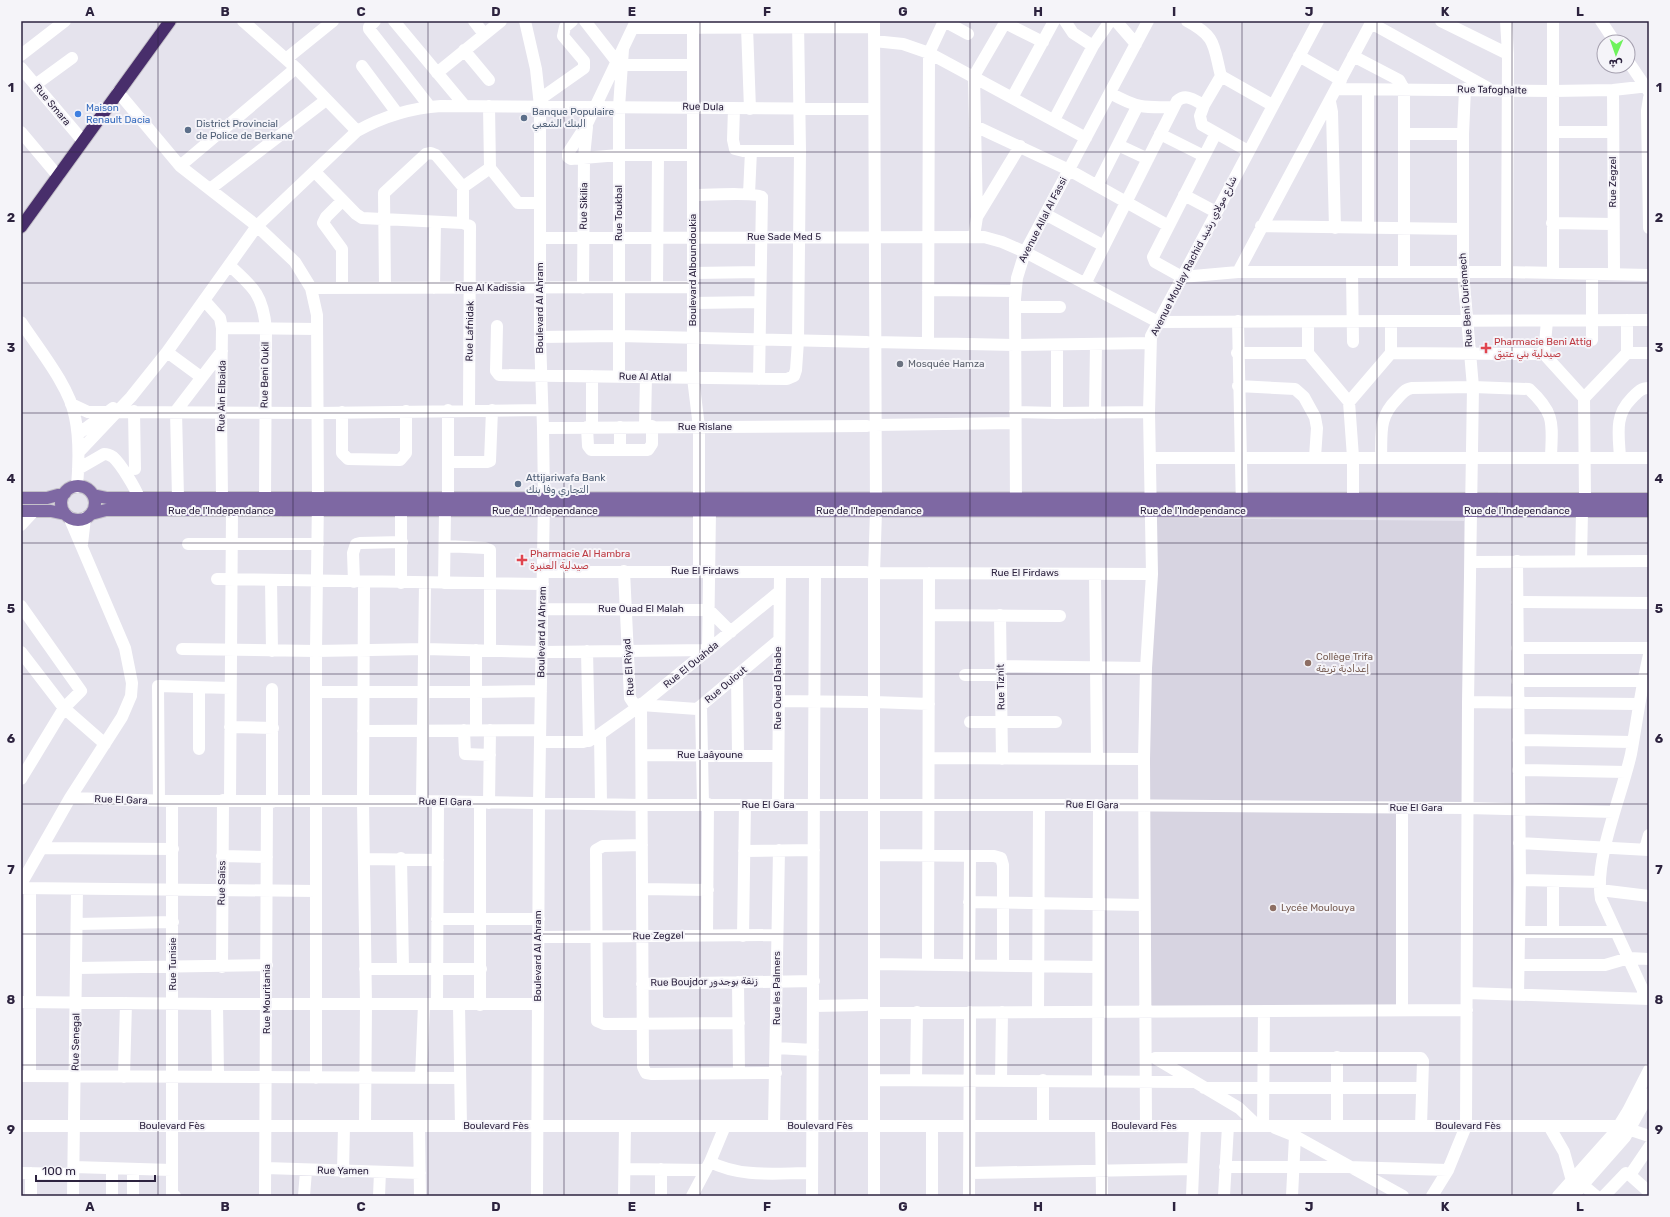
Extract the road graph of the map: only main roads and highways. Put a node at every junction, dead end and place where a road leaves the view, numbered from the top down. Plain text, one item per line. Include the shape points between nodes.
1 (170, 21) edge
2 (21, 227) edge
3 (65, 493) junction
4 (93, 496) junction
5 (21, 498) edge
6 (1649, 499) edge
7 (1472, 505) junction
8 (703, 506) junction
9 (21, 510) edge
10 (1649, 511) edge
11 (67, 516) junction
12 (88, 516) junction

1 - 2 highway
3 - 4 main road via 77,487 86,489
3 - 5 main road via 47,498
3 - 11 main road via 61,503
4 - 8 main road, Rue de l'Independance via 544,498
4 - 12 main road via 95,505
6 - 7 main road, Rue de l'Independance via 1585,499
7 - 8 main road, Rue de l'Independance
7 - 10 main road, Rue de l'Independance via 1582,511
8 - 12 main road, Rue de l'Independance via 543,511 106,510
9 - 11 main road via 51,511
11 - 12 main road via 79,520

